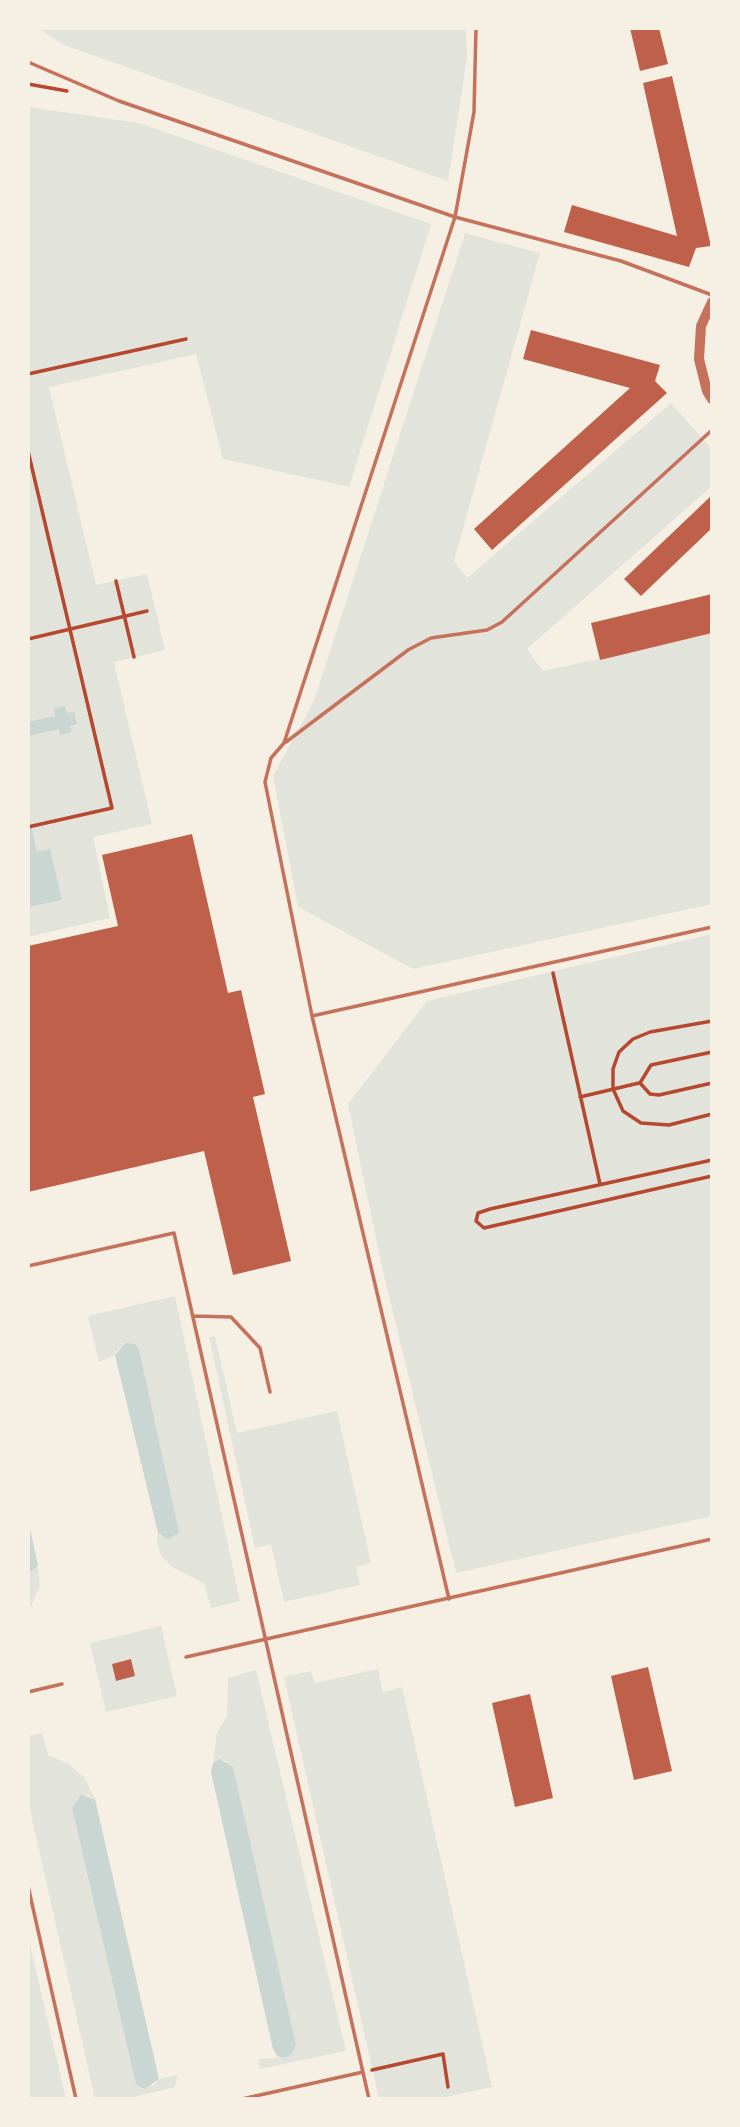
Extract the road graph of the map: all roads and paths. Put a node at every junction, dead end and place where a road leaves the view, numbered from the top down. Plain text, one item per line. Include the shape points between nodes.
1 (476, 28) edge
2 (28, 62) edge
3 (455, 217) junction
4 (712, 295) edge
5 (712, 302) edge
6 (186, 339) dead end
7 (28, 374) edge
8 (712, 399) edge
9 (712, 430) edge
10 (28, 451) edge
11 (116, 581) dead end
12 (147, 611) dead end
13 (125, 617) junction
14 (71, 629) junction
15 (28, 639) edge
16 (134, 657) dead end
17 (284, 743) junction
18 (28, 827) edge
19 (712, 927) edge
20 (551, 964) junction
21 (312, 1016) junction
22 (712, 1021) edge
23 (712, 1052) edge
24 (640, 1083) junction
25 (712, 1083) edge
26 (613, 1089) junction
27 (580, 1097) junction
28 (712, 1114) edge
29 (712, 1160) edge
30 (712, 1176) edge
31 (600, 1185) junction
32 (28, 1266) edge
33 (193, 1316) junction
34 (270, 1392) dead end
35 (712, 1539) edge
36 (449, 1599) junction
37 (265, 1640) junction
38 (186, 1657) dead end
39 (62, 1684) dead end
40 (28, 1692) edge
41 (28, 1886) edge
42 (363, 2072) junction
43 (449, 2087) dead end
44 (76, 2099) edge
45 (242, 2099) edge
46 (369, 2099) edge

1 - 3 lane via 474,112
2 - 3 lane via 119,101
3 - 4 lane via 621,261
3 - 17 lane
5 - 8 street via 701,326 699,359
6 - 7 path
9 - 17 lane via 502,622 487,630 431,638 408,650
10 - 14 path
11 - 13 path
12 - 13 path
13 - 14 path
13 - 16 path
14 - 15 path
14 - 18 path via 112,808
17 - 21 lane via 271,758 265,782
19 - 20 lane
20 - 21 lane
20 - 27 path
21 - 36 lane
22 - 26 path via 650,1032 632,1040 619,1052
23 - 24 path via 651,1065
24 - 25 path via 650,1094 659,1095
24 - 26 path
26 - 27 path
26 - 28 path via 623,1111 641,1123 669,1125
27 - 31 path
29 - 31 path
30 - 31 path via 484,1228 476,1221 478,1213 490,1209
32 - 33 lane via 173,1233
33 - 34 lane via 230,1317 260,1348
33 - 37 lane
35 - 36 lane
36 - 37 lane
37 - 38 lane
37 - 42 lane
39 - 40 lane
41 - 44 lane
42 - 43 path via 443,2054
42 - 45 lane
42 - 46 lane

